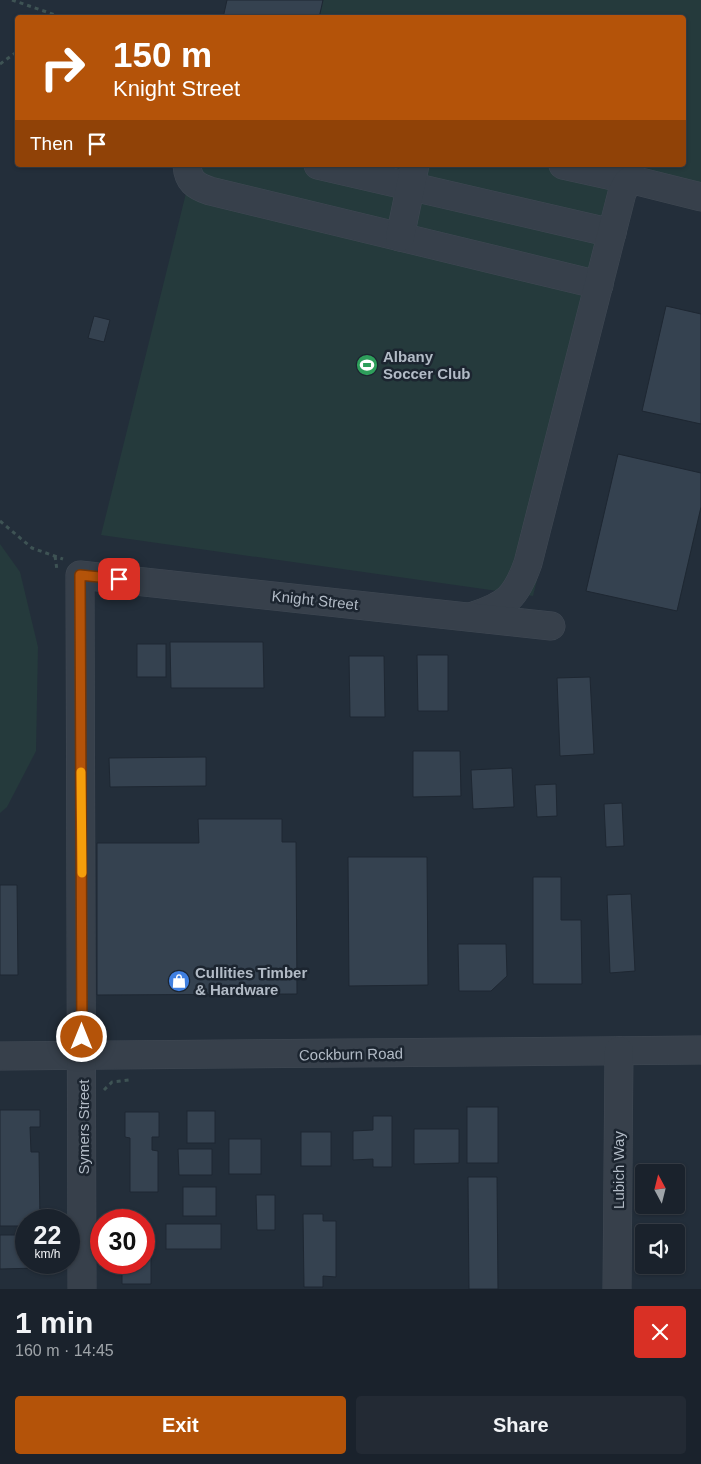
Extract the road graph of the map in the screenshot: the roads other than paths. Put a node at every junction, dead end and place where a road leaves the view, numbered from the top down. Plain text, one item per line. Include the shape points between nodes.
1 (187, 167) edge
2 (335, 167) edge
3 (572, 167) edge
4 (413, 176) edge
5 (631, 180) junction
6 (701, 197) edge
7 (612, 232) junction
8 (400, 236) junction
9 (599, 285) junction
10 (80, 575) joint
11 (469, 617) junction
12 (551, 626) dead end
13 (701, 1050) edge
14 (619, 1051) junction
15 (0, 1056) edge
16 (82, 1056) junction
17 (82, 1289) edge
18 (617, 1289) edge

1 - 8 street via 190,180 210,191
2 - 4 street
3 - 5 street
4 - 7 street
4 - 8 street
5 - 6 street
5 - 7 street via 622,194
7 - 9 street
8 - 9 street
9 - 11 street via 521,585 505,602
10 - 11 street, Knight Street
10 - 16 street, Symers Street
11 - 12 street, Knight Street
13 - 14 street, Cockburn Road
14 - 16 street, Cockburn Road
14 - 18 street, Lubich Way
15 - 16 street, Cockburn Road
16 - 17 street, Symers Street

